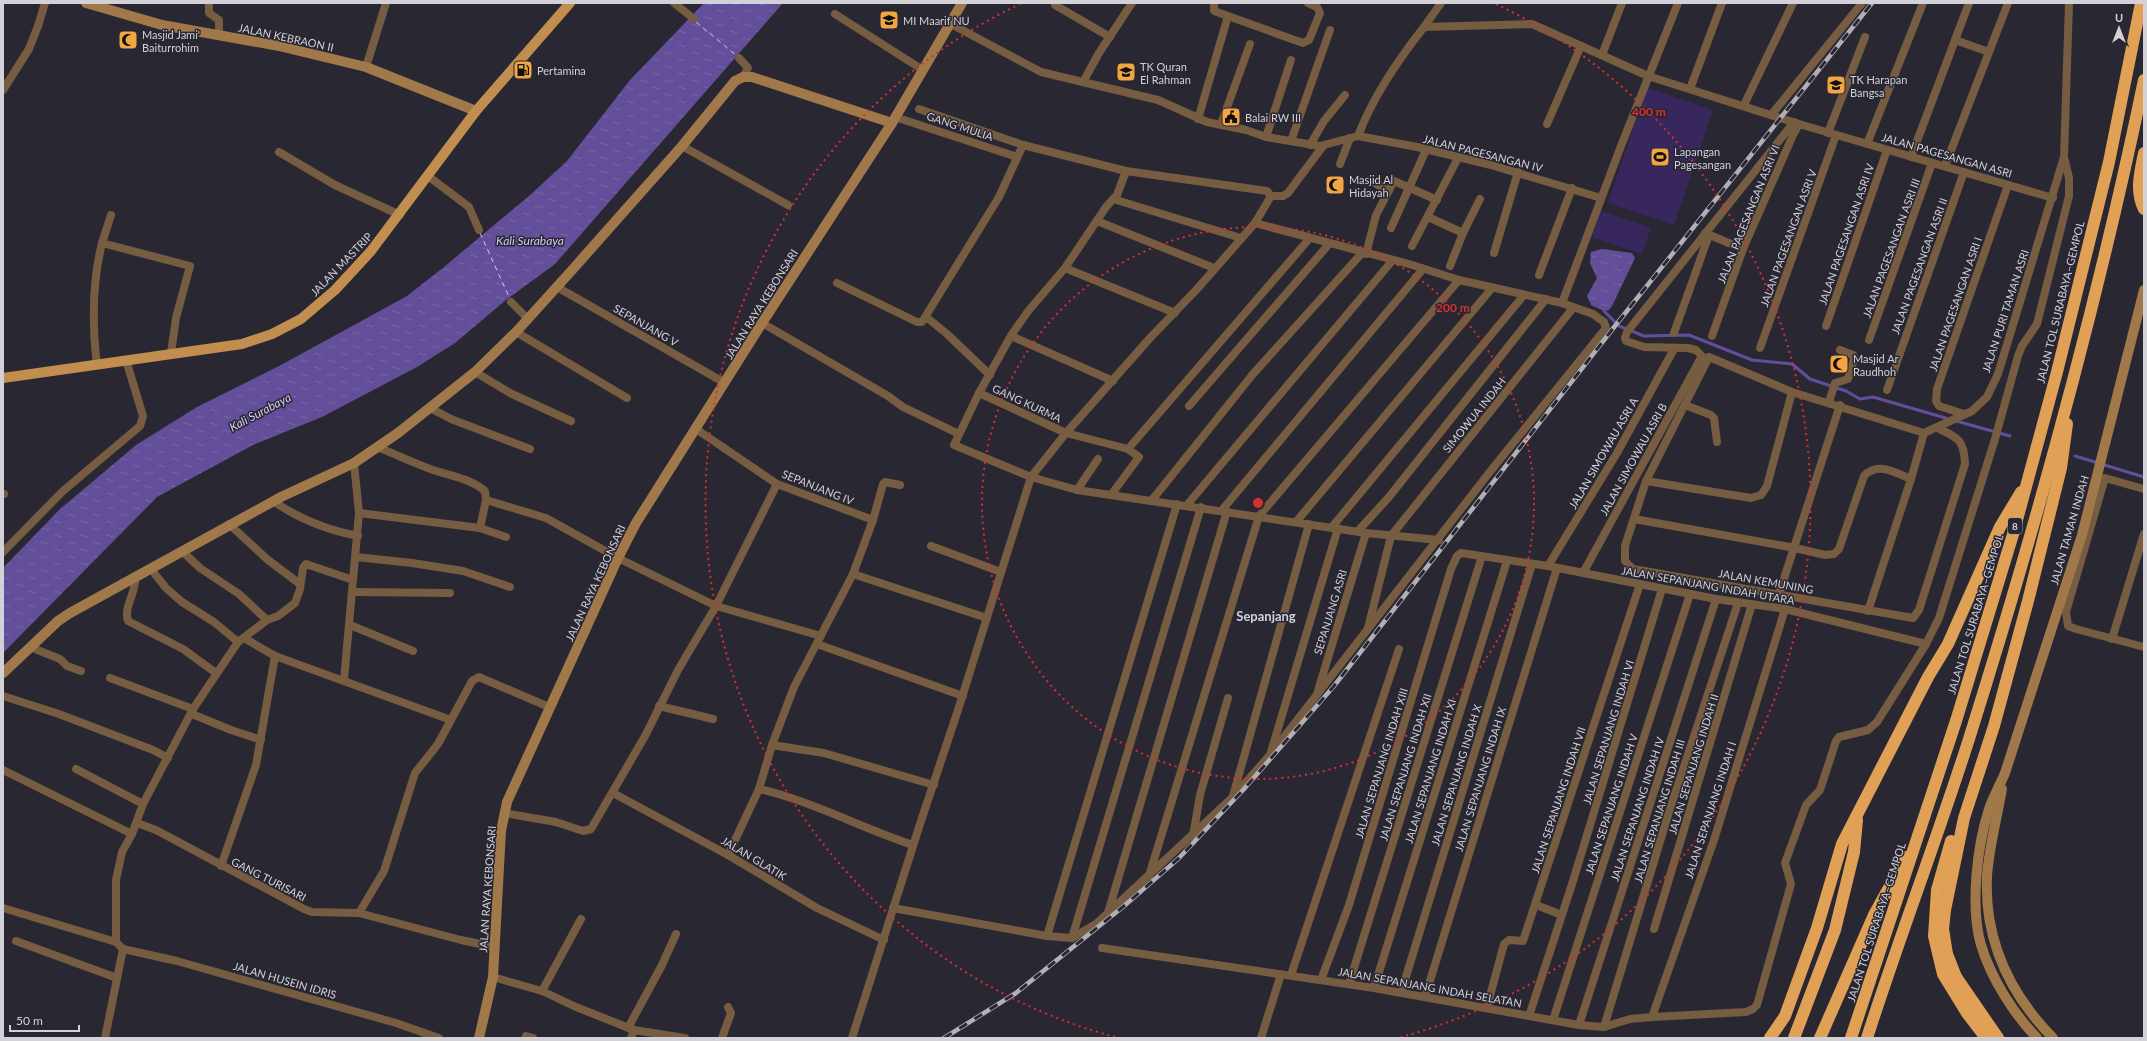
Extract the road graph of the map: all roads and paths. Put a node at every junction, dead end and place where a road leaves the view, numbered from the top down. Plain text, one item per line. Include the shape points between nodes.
1 (45, 3) edge
2 (86, 3) edge
3 (209, 3) edge
4 (386, 3) edge
5 (570, 3) edge
6 (674, 3) edge
7 (962, 3) edge
8 (1132, 3) edge
9 (1214, 3) edge
10 (1308, 3) edge
11 (1441, 3) edge
12 (1622, 3) edge
13 (1678, 3) edge
14 (1722, 3) edge
15 (1793, 3) edge
16 (1862, 3) edge
17 (1923, 3) edge
18 (1969, 3) edge
19 (2008, 3) edge
20 (2069, 3) edge
21 (2141, 3) edge
22 (1055, 5) dead end
23 (835, 14) dead end
24 (1228, 16) junction
25 (694, 19) dead end
26 (951, 24) junction
27 (1424, 27) junction
28 (1330, 30) dead end
29 (219, 35) junction
30 (1110, 37) junction
31 (1865, 37) dead end
32 (1955, 40) junction
33 (1250, 44) dead end
34 (1581, 46) junction
35 (1989, 52) junction
36 (1602, 55) junction
37 (739, 58) dead end
38 (1291, 60) dead end
39 (366, 67) junction
40 (923, 70) junction
41 (1648, 76) junction
42 (743, 77) junction
43 (2144, 80) edge
44 (1083, 82) junction
45 (1690, 89) junction
46 (3, 90) edge
47 (1345, 94) dead end
48 (1744, 105) junction
49 (918, 109) dead end
50 (476, 111) junction
51 (1772, 114) junction
52 (1198, 119) junction
53 (894, 120) junction
54 (1797, 123) junction
55 (1221, 124) junction
56 (1548, 124) dead end
57 (1832, 134) junction
58 (1266, 137) junction
59 (1354, 137) junction
60 (1291, 141) junction
61 (1867, 144) junction
62 (1023, 145) junction
63 (682, 146) junction
64 (1316, 146) junction
65 (1426, 150) junction
66 (1887, 150) junction
67 (280, 152) dead end
68 (2144, 153) edge
69 (1017, 157) junction
70 (1911, 157) junction
71 (2064, 157) junction
72 (1458, 158) junction
73 (1932, 163) junction
74 (1340, 164) dead end
75 (1945, 166) junction
76 (1126, 171) junction
77 (1518, 172) junction
78 (1964, 172) junction
79 (428, 176) junction
80 (1370, 180) dead end
81 (2008, 184) junction
82 (1409, 188) junction
83 (1572, 188) junction
84 (1388, 191) junction
85 (1275, 196) junction
86 (1601, 198) junction
87 (2053, 198) junction
88 (1113, 199) junction
89 (1480, 199) dead end
90 (1437, 200) junction
91 (788, 205) dead end
92 (2144, 209) edge
93 (111, 215) dead end
94 (400, 215) junction
95 (1428, 217) junction
96 (1096, 221) junction
97 (1255, 223) junction
98 (1391, 228) dead end
99 (479, 230) dead end
100 (1462, 233) junction
101 (1707, 234) junction
102 (1241, 238) junction
103 (1309, 239) junction
104 (102, 243) junction
105 (1329, 244) junction
106 (1412, 246) dead end
107 (1743, 250) junction
108 (1494, 253) dead end
109 (1365, 254) junction
110 (1392, 261) junction
111 (1450, 266) dead end
112 (1065, 268) junction
113 (1214, 268) junction
114 (1423, 269) junction
115 (1539, 275) dead end
116 (1459, 280) junction
117 (837, 283) dead end
118 (556, 287) junction
119 (1492, 288) junction
120 (2144, 290) edge
121 (1524, 294) junction
122 (1546, 299) junction
123 (511, 302) dead end
124 (1562, 303) junction
125 (1573, 308) junction
126 (1175, 313) junction
127 (926, 318) junction
128 (528, 319) junction
129 (762, 323) junction
130 (1826, 326) dead end
131 (516, 332) junction
132 (1674, 333) dead end
133 (1011, 336) junction
134 (1712, 336) dead end
135 (1869, 340) dead end
136 (1760, 348) dead end
137 (1674, 349) junction
138 (1840, 350) dead end
139 (171, 353) junction
140 (1705, 357) junction
141 (126, 360) junction
142 (97, 365) junction
143 (475, 372) junction
144 (990, 375) junction
145 (3, 378) edge
146 (1113, 381) junction
147 (725, 383) junction
148 (1887, 390) dead end
149 (1792, 392) junction
150 (979, 393) junction
151 (2070, 393) junction
152 (1832, 394) junction
153 (626, 398) dead end
154 (1685, 405) junction
155 (1189, 406) dead end
156 (1840, 406) junction
157 (430, 408) junction
158 (1964, 414) junction
159 (571, 421) dead end
160 (1940, 426) junction
161 (696, 430) junction
162 (1924, 432) junction
163 (1066, 433) junction
164 (959, 434) junction
165 (1717, 442) dead end
166 (377, 447) junction
167 (530, 449) dead end
168 (1128, 449) junction
169 (1098, 459) dead end
170 (354, 463) junction
171 (2101, 475) junction
172 (1031, 477) junction
173 (1911, 478) junction
174 (1646, 481) junction
175 (2027, 482) junction
176 (777, 484) junction
177 (900, 485) dead end
178 (2144, 489) edge
179 (1077, 490) junction
180 (1111, 495) junction
181 (486, 500) junction
182 (1152, 500) junction
183 (273, 501) junction
184 (1177, 504) junction
185 (1187, 505) junction
186 (1201, 507) junction
187 (1224, 510) junction
188 (359, 513) junction
189 (1260, 516) junction
190 (1634, 519) junction
191 (873, 520) junction
192 (1296, 522) junction
193 (229, 524) junction
194 (1309, 524) junction
195 (480, 528) junction
196 (1335, 528) junction
197 (1362, 532) junction
198 (2144, 534) edge
199 (358, 536) junction
200 (1391, 536) junction
201 (506, 537) dead end
202 (1439, 540) junction
203 (931, 546) dead end
204 (1795, 548) junction
205 (182, 551) junction
206 (3, 552) edge
207 (1460, 553) joint
208 (1482, 556) junction
209 (356, 557) junction
210 (618, 558) junction
211 (1507, 561) junction
212 (1532, 564) junction
213 (1548, 566) junction
214 (1557, 568) junction
215 (151, 569) junction
216 (1001, 572) junction
217 (1583, 573) junction
218 (853, 574) junction
219 (135, 577) junction
220 (353, 580) junction
221 (300, 584) junction
222 (1640, 584) junction
223 (510, 588) dead end
224 (1662, 588) junction
225 (354, 592) junction
226 (450, 593) dead end
227 (1690, 594) junction
228 (1779, 594) junction
229 (1716, 599) junction
230 (1738, 603) junction
231 (1752, 604) junction
232 (716, 606) junction
233 (1784, 608) junction
234 (1868, 611) junction
235 (987, 618) junction
236 (267, 620) junction
237 (350, 625) junction
238 (1368, 632) junction
239 (821, 636) junction
240 (2112, 639) junction
241 (241, 640) junction
242 (817, 644) junction
243 (1926, 644) junction
244 (30, 647) junction
245 (2144, 647) edge
246 (1399, 649) dead end
247 (413, 651) dead end
248 (275, 656) junction
249 (82, 671) dead end
250 (3, 673) edge
251 (216, 674) junction
252 (110, 678) dead end
253 (344, 680) junction
254 (3, 696) edge
255 (963, 696) junction
256 (1228, 698) dead end
257 (1316, 698) junction
258 (660, 706) junction
259 (549, 707) junction
260 (192, 711) junction
261 (713, 719) dead end
262 (451, 720) junction
263 (261, 740) junction
264 (772, 745) junction
265 (1986, 751) junction
266 (1270, 755) junction
267 (168, 758) junction
268 (76, 769) dead end
269 (3, 770) edge
270 (2005, 773) junction
271 (934, 785) junction
272 (759, 789) junction
273 (613, 792) junction
274 (1232, 798) junction
275 (143, 804) junction
276 (504, 813) junction
277 (1858, 813) junction
278 (136, 823) junction
279 (132, 834) junction
280 (1193, 836) junction
281 (1916, 843) junction
282 (913, 845) junction
283 (728, 855) junction
284 (221, 866) junction
285 (1149, 876) junction
286 (1536, 905) junction
287 (3, 908) edge
288 (893, 908) junction
289 (359, 913) junction
290 (1108, 913) junction
291 (1562, 915) junction
292 (581, 920) dead end
293 (1654, 929) dead end
294 (676, 934) dead end
295 (1047, 936) junction
296 (1072, 938) junction
297 (884, 940) junction
298 (16, 941) dead end
299 (116, 942) junction
300 (495, 946) junction
301 (1102, 948) dead end
302 (123, 949) junction
303 (1281, 974) junction
304 (1291, 975) junction
305 (493, 977) junction
306 (117, 978) junction
307 (1321, 980) junction
308 (1349, 984) junction
309 (1374, 988) junction
310 (542, 991) junction
311 (1401, 993) junction
312 (1425, 997) junction
313 (728, 1007) dead end
314 (1487, 1007) junction
315 (1529, 1016) junction
316 (1652, 1017) junction
317 (1552, 1020) junction
318 (1579, 1025) junction
319 (1604, 1027) junction
320 (631, 1029) junction
321 (105, 1038) edge
322 (439, 1038) edge
323 (478, 1038) edge
324 (631, 1038) edge
325 (685, 1038) edge
326 (722, 1038) edge
327 (852, 1038) edge
328 (1261, 1038) edge
329 (1770, 1038) edge
330 (1794, 1038) edge
331 (1820, 1038) edge
332 (1851, 1038) edge
333 (1866, 1038) edge
334 (1986, 1038) edge
335 (1998, 1038) edge
336 (2037, 1038) edge
337 (2053, 1038) edge

1 - 46 street via 29,49
2 - 29 street, JALAN KEBRAON II via 162,25
3 - 29 street via 208,13 219,20
4 - 39 street
5 - 50 main road, JALAN MASTRIP
6 - 25 street
7 - 26 street, JALAN RAYA KEBONSARI
8 - 30 street
9 - 24 street via 1214,11
10 - 24 street via 1316,7 1320,13 1309,40 1303,43
11 - 27 street
12 - 36 street
13 - 41 street
14 - 45 street
15 - 48 street
16 - 51 street
17 - 61 street
18 - 32 street
19 - 35 street
20 - 71 street
21 - 175 highway, JALAN TOL SURABAYA–GEMPOL / 8 via 2109,162
22 - 30 street
23 - 40 street
24 - 52 street
26 - 40 street, JALAN RAYA KEBONSARI
26 - 44 street, JALAN PAGESANGAN IV via 1042,72
27 - 34 street via 1529,23
27 - 59 street via 1402,54
28 - 60 street
29 - 39 street, JALAN KEBRAON II via 279,46
30 - 44 street
31 - 57 street, JALAN PAGESANGAN ASRI V
32 - 35 street
32 - 70 street
33 - 55 street
34 - 36 street
34 - 56 street
35 - 75 street
36 - 41 street
37 - 42 street via 748,68
38 - 58 street
39 - 50 street, JALAN KEBRAON II
40 - 53 street, JALAN RAYA KEBONSARI
41 - 45 street, JALAN PAGESANGAN ASRI
41 - 86 street
42 - 53 street via 752,77
42 - 63 street via 725,92
43 - 151 highway, 8
44 - 52 street, JALAN PAGESANGAN IV via 1158,100
45 - 48 street, JALAN PAGESANGAN ASRI
47 - 64 street via 1324,120
48 - 51 street, JALAN PAGESANGAN ASRI
49 - 62 street
50 - 79 main road, JALAN MASTRIP
51 - 54 street, JALAN PAGESANGAN ASRI
52 - 55 street, JALAN PAGESANGAN IV
53 - 69 street, GANG MULIA
53 - 129 street, JALAN RAYA KEBONSARI
54 - 57 street, JALAN PAGESANGAN ASRI
54 - 101 street
54 - 107 street, JALAN PAGESANGAN ASRI VI
55 - 58 street, JALAN PAGESANGAN IV
57 - 61 street, JALAN PAGESANGAN ASRI
57 - 136 street, JALAN PAGESANGAN ASRI V
58 - 60 street, JALAN PAGESANGAN IV
59 - 64 street, JALAN PAGESANGAN IV
59 - 65 street, JALAN PAGESANGAN IV
59 - 74 street
60 - 64 street, JALAN PAGESANGAN IV
61 - 66 street, JALAN PAGESANGAN ASRI
62 - 69 street
62 - 76 street
63 - 91 street
63 - 118 street
64 - 85 street via 1288,193
65 - 72 street, JALAN PAGESANGAN IV
65 - 82 street
66 - 70 street, JALAN PAGESANGAN ASRI
66 - 130 street, JALAN PAGESANGAN ASRI IV
67 - 94 street via 335,185
68 - 92 highway via 2138,184
69 - 127 street via 999,197
70 - 73 street, JALAN PAGESANGAN ASRI
71 - 87 street
71 - 243 street via 2069,178 2069,196 2040,313 2034,332 2022,346 2018,356 1939,618
72 - 77 street, JALAN PAGESANGAN IV
72 - 90 street
73 - 75 street, JALAN PAGESANGAN ASRI
73 - 135 street, JALAN PAGESANGAN ASRI III
75 - 78 street, JALAN PAGESANGAN ASRI
76 - 85 street via 1267,191
76 - 88 street
77 - 83 street, JALAN PAGESANGAN IV
77 - 108 street
78 - 81 street, JALAN PAGESANGAN ASRI
78 - 148 street, JALAN PAGESANGAN ASRI II
79 - 94 main road, JALAN MASTRIP
79 - 99 street via 469,207
80 - 84 street
81 - 87 street, JALAN PAGESANGAN ASRI
81 - 158 street, JALAN PAGESANGAN ASRI I via 1937,389 1936,401 1939,406
82 - 84 street via 1395,181
82 - 90 street
82 - 98 street
83 - 86 street, JALAN PAGESANGAN IV
83 - 115 street
84 - 109 street via 1376,215
85 - 97 street
86 - 124 street
87 - 158 street, JALAN PURI TAMAN ASRI via 1998,374 1987,397
88 - 96 street
88 - 102 street
89 - 100 street
90 - 95 street
93 - 104 street
94 - 139 main road, JALAN MASTRIP via 336,290 301,319 272,334 242,344
95 - 100 street
95 - 106 street
96 - 112 street
96 - 113 street
97 - 102 street
97 - 103 street
100 - 111 street
101 - 107 street
101 - 132 street
101 - 137 street via 1625,338 1626,341 1644,347
102 - 113 street
103 - 105 street
103 - 168 street
104 - 139 street via 190,266 176,318
104 - 142 street via 96,267 93,313
105 - 109 street
105 - 155 street
107 - 134 street, JALAN PAGESANGAN ASRI VI
109 - 110 street
109 - 182 street via 1253,374
110 - 114 street
110 - 185 street
112 - 126 street
112 - 133 street via 1028,310
113 - 126 street
114 - 116 street
114 - 187 street
116 - 119 street
116 - 189 street
117 - 127 street via 916,322 922,322
118 - 128 street
118 - 147 street, SEPANJANG V
119 - 121 street
119 - 192 street
120 - 171 street, JALAN TAMAN INDAH via 2102,457
121 - 122 street
121 - 196 street
122 - 124 street
122 - 197 street
123 - 128 street
124 - 125 street
125 - 200 street, SIMOWUA INDAH
125 - 202 street via 1593,314 1604,322 1606,328 1489,473
126 - 146 street
127 - 144 street via 946,333
128 - 131 street
129 - 147 street, JALAN RAYA KEBONSARI
129 - 164 street via 903,407
131 - 143 street
131 - 153 street
133 - 144 street
133 - 146 street
137 - 140 street via 1696,350
137 - 213 street, JALAN SIMOWAU ASRI A via 1617,453
138 - 152 street via 1853,355 1854,359 1848,379 1843,382 1836,381
139 - 141 main road, JALAN MASTRIP
140 - 149 street
140 - 154 street, JALAN KEMUNING
140 - 217 street, JALAN SIMOWAU ASRI B
141 - 142 main road, JALAN MASTRIP
141 - 206 street via 143,416 140,426 63,491
142 - 145 main road, JALAN MASTRIP
143 - 157 street
143 - 159 street via 512,394
144 - 150 street
146 - 163 street
147 - 161 street, JALAN RAYA KEBONSARI
149 - 152 street
149 - 174 street via 1768,486 1761,495 1751,498
150 - 163 street, GANG KURMA
150 - 164 street
151 - 265 highway via 2060,468 2028,601
151 - 333 highway, 8 via 2018,579 1968,741
152 - 156 street
154 - 165 street via 1714,418
154 - 174 street, JALAN KEMUNING
156 - 162 street
156 - 204 street
157 - 166 street
157 - 167 street via 451,419
158 - 160 street, JALAN PURI TAMAN ASRI
160 - 162 street, JALAN PURI TAMAN ASRI
160 - 234 street, JALAN KEMUNING via 1957,437 1964,447 1965,464 1919,610 1917,615 1908,619
161 - 176 street, SEPANJANG IV
161 - 210 street, JALAN RAYA KEBONSARI via 636,523
162 - 173 street
163 - 168 street, GANG KURMA
163 - 172 street
164 - 172 street via 954,445
166 - 170 street
166 - 181 street via 478,485 484,491
168 - 180 street via 1139,457
169 - 179 street
170 - 183 street
170 - 188 street
171 - 178 street
171 - 240 street via 2066,612 2068,626
171 - 270 street, JALAN TAMAN INDAH
172 - 179 street
172 - 216 street
173 - 204 street via 1882,468 1869,472 1864,476 1839,549 1834,554 1825,555
173 - 234 street
174 - 190 street, JALAN KEMUNING
175 - 277 highway via 2000,527 1948,644 1928,677
175 - 281 highway, JALAN TOL SURABAYA–GEMPOL / 8 via 1956,721
176 - 191 street, SEPANJANG IV
176 - 232 street
177 - 191 street via 883,483
179 - 180 street
180 - 182 street
181 - 195 street
181 - 210 street via 546,518
182 - 184 street
183 - 193 street
183 - 199 street via 324,528
184 - 185 street
184 - 295 street
185 - 186 street
186 - 187 street
186 - 296 street
187 - 189 street
187 - 290 street
188 - 195 street
188 - 199 street
189 - 192 street
189 - 285 street
190 - 204 street
190 - 228 street, JALAN KEMUNING via 1625,546 1625,561 1633,569
191 - 218 street
192 - 194 street
193 - 205 street
193 - 221 street via 268,560
194 - 196 street
194 - 274 street
195 - 201 street
196 - 197 street
196 - 266 street
197 - 200 street
197 - 257 street, SEPANJANG ASRI
198 - 240 street
199 - 209 street
200 - 202 street
200 - 238 street
202 - 238 street
203 - 216 street
204 - 228 street
205 - 215 street
205 - 236 street via 200,568 239,594
207 - 208 street, JALAN SEPANJANG INDAH UTARA
207 - 307 street, JALAN SEPANJANG INDAH XIII via 1451,569 1349,905
208 - 211 street, JALAN SEPANJANG INDAH UTARA
208 - 308 street, JALAN SEPANJANG INDAH XII
209 - 220 street
209 - 223 street via 462,571
210 - 232 street
210 - 259 street, JALAN RAYA KEBONSARI
211 - 212 street, JALAN SEPANJANG INDAH UTARA
211 - 309 street, JALAN SEPANJANG INDAH XI
212 - 213 street, JALAN SEPANJANG INDAH UTARA
212 - 311 street, JALAN SEPANJANG INDAH X
213 - 214 street, JALAN SEPANJANG INDAH UTARA
214 - 217 street, JALAN SEPANJANG INDAH UTARA
214 - 312 street, JALAN SEPANJANG INDAH IX
215 - 219 street
215 - 241 street via 166,588 182,602
216 - 235 street
217 - 222 street, JALAN SEPANJANG INDAH UTARA
218 - 235 street
218 - 239 street
219 - 244 street via 70,613
219 - 251 street via 127,614 128,621 183,649
220 - 221 street via 306,564
220 - 225 street
221 - 236 street via 295,603 278,616
222 - 224 street, JALAN SEPANJANG INDAH UTARA
222 - 286 street, JALAN SEPANJANG INDAH VII
224 - 227 street, JALAN SEPANJANG INDAH UTARA
224 - 291 street, JALAN SEPANJANG INDAH VI
225 - 226 street
225 - 237 street
227 - 229 street, JALAN SEPANJANG INDAH UTARA
227 - 317 street, JALAN SEPANJANG INDAH V
228 - 234 street, JALAN KEMUNING
229 - 230 street, JALAN SEPANJANG INDAH UTARA
229 - 318 street, JALAN SEPANJANG INDAH IV
230 - 231 street, JALAN SEPANJANG INDAH UTARA
230 - 319 street, JALAN SEPANJANG INDAH III via 1668,815
231 - 233 street, JALAN SEPANJANG INDAH UTARA
231 - 293 street, JALAN SEPANJANG INDAH II
232 - 239 street
232 - 258 street
233 - 243 street, JALAN SEPANJANG INDAH UTARA
233 - 316 street, JALAN SEPANJANG INDAH I via 1714,840
235 - 255 street
236 - 241 street
237 - 247 street
237 - 253 street
238 - 257 street
239 - 242 street
240 - 245 street
241 - 248 street
241 - 251 street
242 - 255 street
242 - 264 street via 794,687
243 - 316 street, JALAN SEPANJANG INDAH SELATAN via 1877,722 1868,730 1845,734 1836,741 1820,790 1806,805 1785,863 1791,884 1757,1005 1746,1012
244 - 249 street
244 - 250 street
246 - 304 street
248 - 253 street
248 - 263 street
251 - 260 street
252 - 260 street
253 - 262 street
254 - 267 street via 59,714 154,750
255 - 271 street
256 - 280 street via 1200,795
257 - 266 street
258 - 261 street
258 - 273 street
259 - 262 street via 480,677 472,681
259 - 276 street, JALAN RAYA KEBONSARI
260 - 263 street via 231,730
260 - 267 street
262 - 289 street via 438,744 415,773 384,871
263 - 284 street via 256,765
264 - 271 street via 824,753
264 - 272 street
265 - 334 highway via 1975,764 1937,890 1934,936 1943,974
265 - 335 highway via 1964,818 1948,889 1943,929 1947,954 1956,977
266 - 274 street
267 - 275 street
268 - 275 street
269 - 279 street
270 - 336 street, JALAN TAMAN INDAH via 1989,809 1981,840 1976,873 1977,923 1981,944 1996,978 2019,1016
270 - 337 street, JALAN TAMAN INDAH via 1987,876 1992,939 2011,982 2028,1009
271 - 282 street
272 - 282 street via 790,796 886,837
272 - 283 street
273 - 276 street via 588,831 551,821
273 - 283 street, JALAN GLATIK
274 - 280 street
275 - 278 street
276 - 300 street, JALAN RAYA KEBONSARI
277 - 329 highway via 1842,844 1817,928 1785,1016
277 - 330 highway via 1854,852 1835,930
278 - 279 street
278 - 284 street, GANG TURISARI via 156,830
279 - 299 street via 122,852 116,880
280 - 285 street
281 - 331 highway via 1899,868 1874,915
281 - 332 highway, JALAN TOL SURABAYA–GEMPOL / 8
282 - 288 street
283 - 297 street, JALAN GLATIK via 817,908
284 - 289 street, GANG TURISARI via 312,912
285 - 290 street
286 - 291 street
286 - 314 street, JALAN SEPANJANG INDAH VII via 1523,941 1510,940 1504,944
287 - 299 street
288 - 295 street
288 - 297 street
289 - 300 street, GANG TURISARI via 461,940
290 - 296 street
291 - 315 street, JALAN SEPANJANG INDAH VI
292 - 310 street
294 - 320 street
295 - 296 street
297 - 327 street
298 - 306 street
299 - 302 street
300 - 305 street, JALAN RAYA KEBONSARI
301 - 303 street, JALAN SEPANJANG INDAH SELATAN
302 - 306 street
302 - 322 street, JALAN HUSEIN IDRIS via 177,961 396,1023
303 - 304 street, JALAN SEPANJANG INDAH SELATAN
303 - 328 street
304 - 307 street, JALAN SEPANJANG INDAH SELATAN
305 - 310 street
305 - 323 street, JALAN RAYA KEBONSARI
306 - 321 street
307 - 308 street, JALAN SEPANJANG INDAH SELATAN
308 - 309 street, JALAN SEPANJANG INDAH SELATAN
309 - 311 street, JALAN SEPANJANG INDAH SELATAN
310 - 320 street
311 - 312 street, JALAN SEPANJANG INDAH SELATAN
312 - 314 street, JALAN SEPANJANG INDAH SELATAN
313 - 326 street via 731,1013
314 - 315 street, JALAN SEPANJANG INDAH SELATAN
315 - 317 street, JALAN SEPANJANG INDAH SELATAN
316 - 319 street, JALAN SEPANJANG INDAH SELATAN via 1630,1019
317 - 318 street, JALAN SEPANJANG INDAH SELATAN
318 - 319 street, JALAN SEPANJANG INDAH SELATAN
320 - 324 street
320 - 325 street

